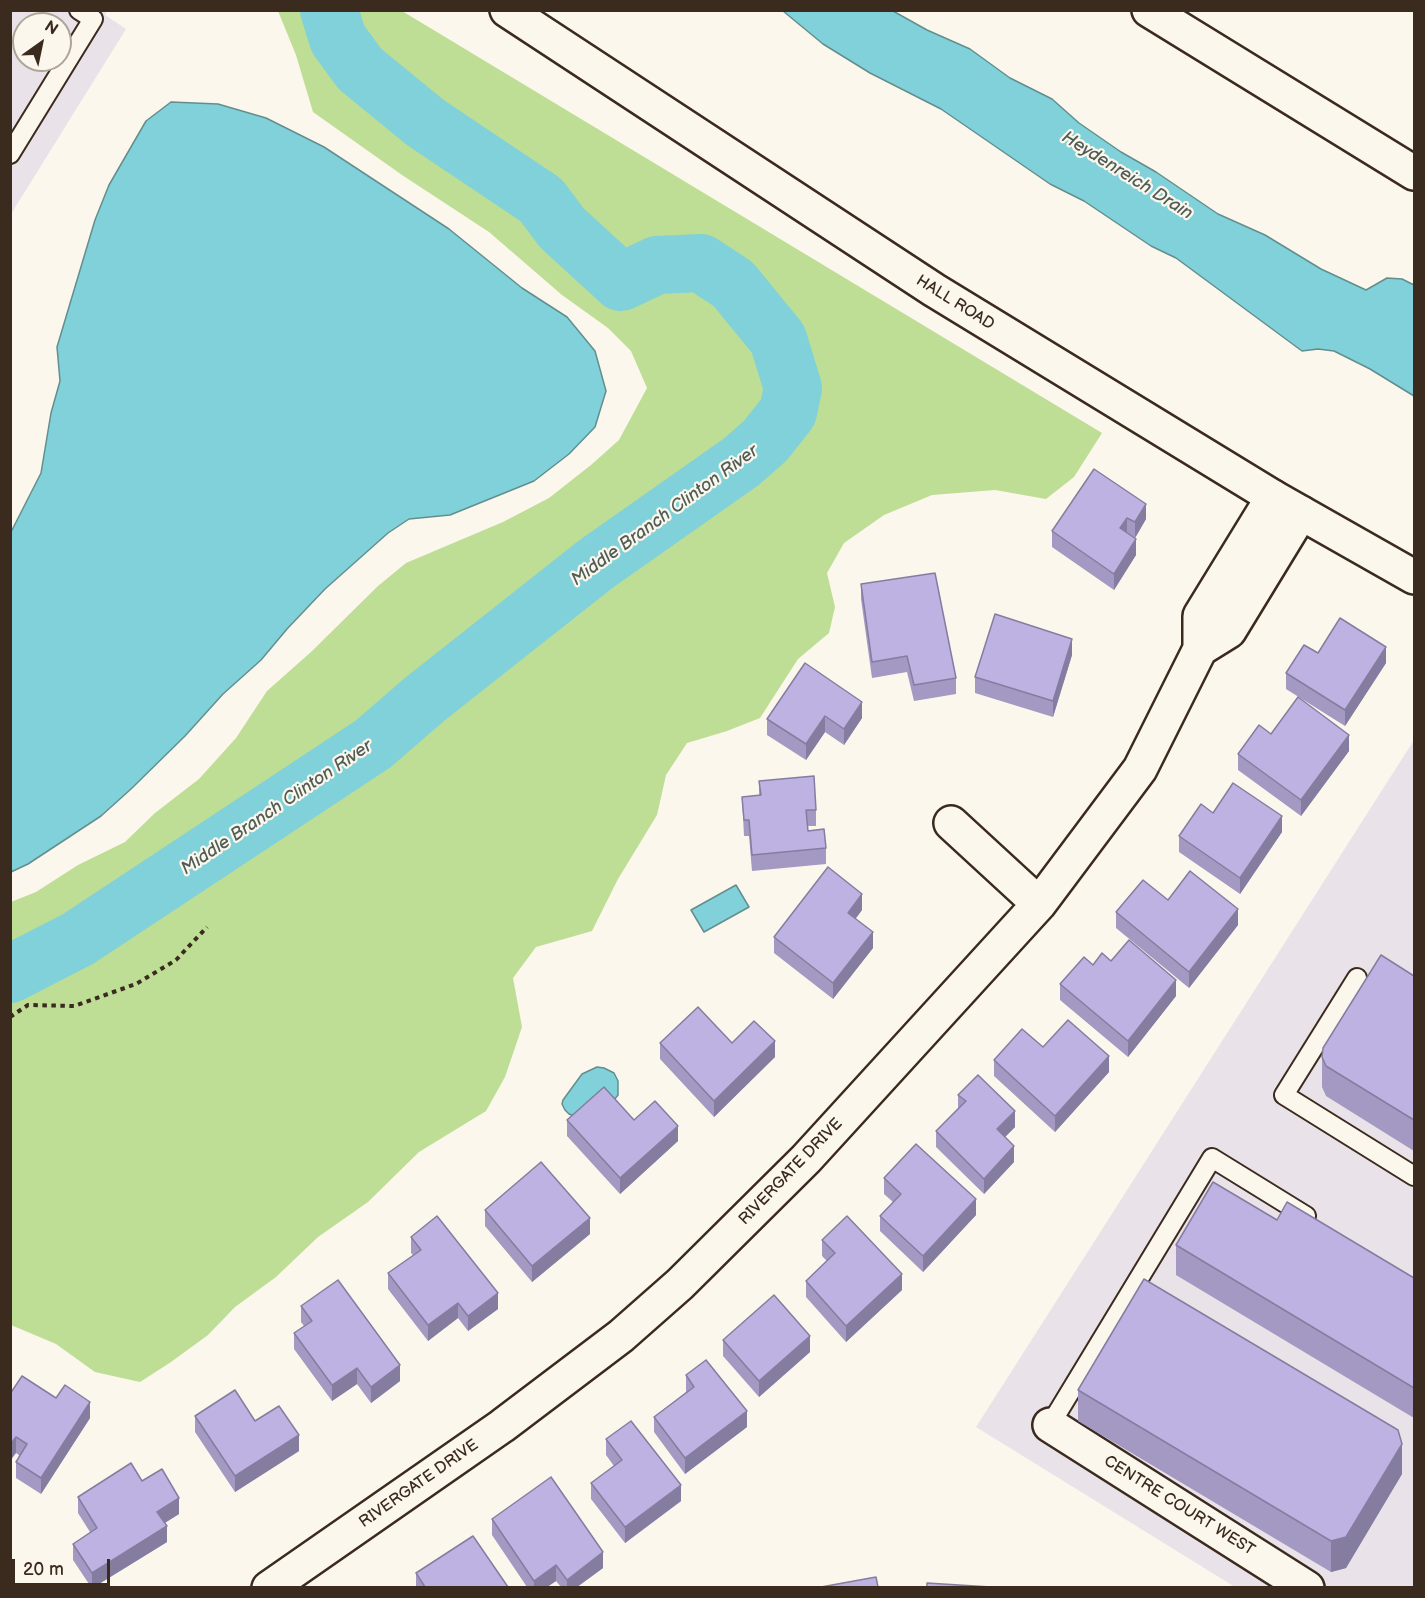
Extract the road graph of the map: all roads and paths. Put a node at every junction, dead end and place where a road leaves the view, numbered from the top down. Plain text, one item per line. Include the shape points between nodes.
1 (79, 10) edge
2 (507, 10) edge
3 (1149, 10) edge
4 (10, 154) edge
5 (1414, 172) edge
6 (1273, 497) junction
7 (1300, 513) junction
8 (1414, 577) edge
9 (1200, 649) junction
10 (951, 823) dead end
11 (1039, 904) junction
12 (207, 927) dead end
13 (1357, 978) dead end
14 (10, 1017) edge
15 (1414, 1176) edge
16 (1324, 1227) edge
17 (1050, 1425) joint
18 (269, 1587) edge
19 (1307, 1587) edge

1 - 4 lane via 93,19
2 - 6 main road, HALL ROAD via 934,290
3 - 5 main road
6 - 7 main road, HALL ROAD
6 - 9 main road, RIVERGATE DRIVE via 1200,616
7 - 8 main road, HALL ROAD
7 - 9 main road via 1229,631
9 - 11 main road, RIVERGATE DRIVE via 1140,769
10 - 11 main road
11 - 18 main road, RIVERGATE DRIVE via 806,1159 680,1284 621,1336 502,1426
12 - 14 path via 176,960 136,984 74,1006 28,1005
13 - 15 lane via 1284,1095
16 - 17 lane via 1212,1158
17 - 19 main road, CENTRE COURT WEST

